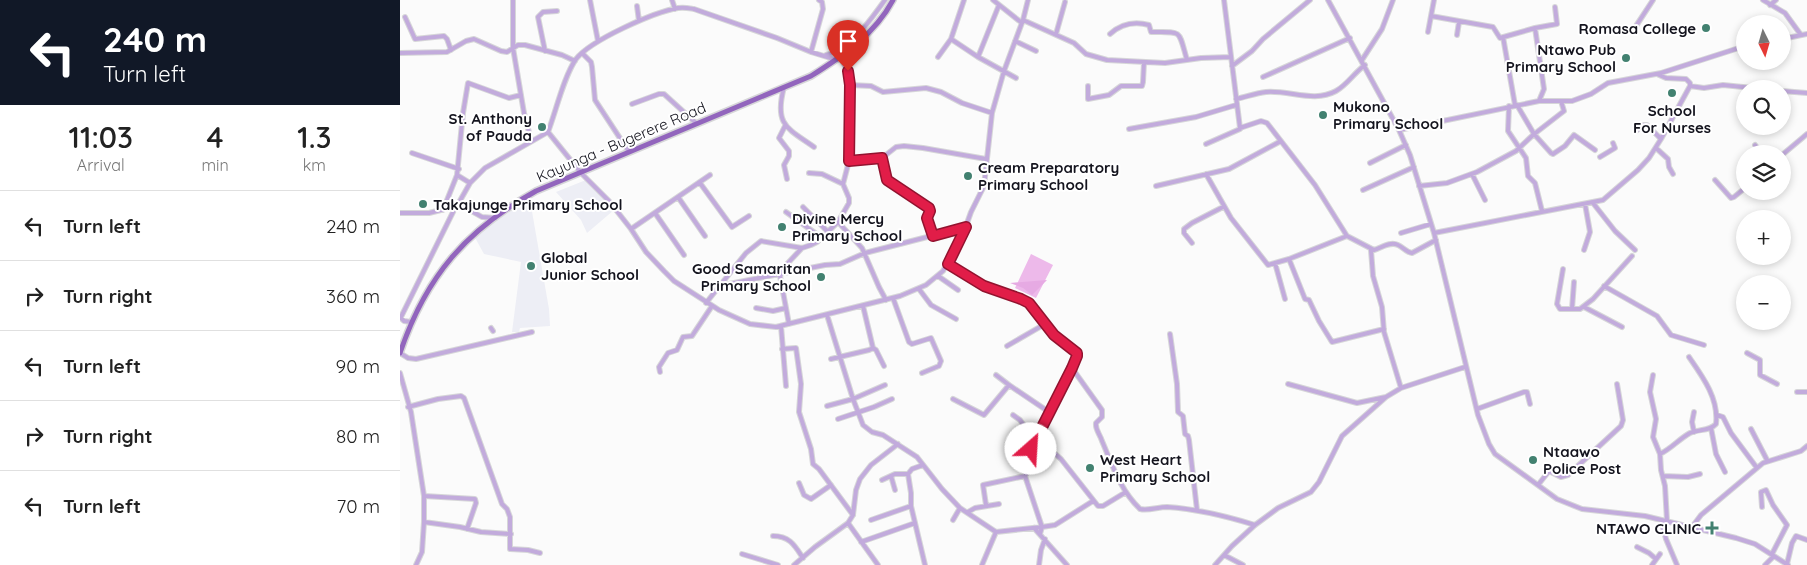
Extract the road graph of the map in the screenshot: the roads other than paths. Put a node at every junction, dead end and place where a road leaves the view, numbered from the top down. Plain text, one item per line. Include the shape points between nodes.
1 (513, 0) edge
2 (590, 0) edge
3 (672, 0) edge
4 (884, 0) edge
5 (893, 0) edge
6 (964, 0) edge
7 (993, 0) edge
8 (1028, 0) edge
9 (1224, 0) edge
10 (1310, 0) edge
11 (1328, 0) edge
12 (1392, 0) edge
13 (1434, 0) edge
14 (1653, 0) edge
15 (1763, 0) edge
16 (1776, 0) edge
17 (822, 1) edge
18 (1065, 2) dead end
19 (999, 5) junction
20 (1770, 5) junction
21 (637, 6) dead end
22 (1555, 7) dead end
23 (675, 9) junction
24 (557, 11) dead end
25 (1432, 16) junction
26 (405, 17) dead end
27 (639, 21) junction
28 (1022, 21) junction
29 (1459, 22) junction
30 (1636, 26) dead end
31 (1535, 28) junction
32 (1428, 32) dead end
33 (1056, 34) junction
34 (1110, 34) dead end
35 (1807, 34) edge
36 (1457, 35) dead end
37 (1801, 36) junction
38 (1503, 37) junction
39 (1350, 38) junction
40 (1791, 38) edge
41 (951, 40) junction
42 (598, 41) junction
43 (1015, 42) junction
44 (513, 48) junction
45 (1736, 49) edge
46 (451, 50) junction
47 (545, 51) junction
48 (1036, 51) dead end
49 (811, 52) junction
50 (400, 53) edge
51 (582, 53) junction
52 (824, 55) junction
53 (938, 57) dead end
54 (978, 57) junction
55 (1231, 57) junction
56 (839, 58) junction
57 (1187, 60) junction
58 (575, 61) junction
59 (1144, 62) junction
60 (1363, 63) junction
61 (1232, 66) junction
62 (1004, 71) junction
63 (1657, 74) junction
64 (1262, 77) dead end
65 (1016, 78) dead end
66 (850, 85) junction
67 (1088, 86) dead end
68 (1690, 86) junction
69 (1736, 86) edge
70 (784, 87) junction
71 (1791, 92) edge
72 (1807, 94) edge
73 (521, 95) junction
74 (1236, 100) junction
75 (1539, 101) junction
76 (1561, 101) junction
77 (632, 104) dead end
78 (1236, 105) junction
79 (1516, 105) junction
80 (1509, 106) junction
81 (992, 113) junction
82 (697, 124) junction
83 (785, 126) junction
84 (1240, 128) junction
85 (1129, 129) dead end
86 (1399, 130) junction
87 (1636, 131) dead end
88 (548, 132) junction
89 (1534, 134) junction
90 (1807, 134) edge
91 (1661, 139) junction
92 (531, 140) junction
93 (1281, 141) junction
94 (1613, 143) dead end
95 (1206, 144) dead end
96 (1406, 145) junction
97 (814, 147) dead end
98 (1791, 147) edge
99 (1656, 148) junction
100 (1519, 149) junction
101 (1595, 150) dead end
102 (629, 152) junction
103 (412, 153) dead end
104 (1600, 157) dead end
105 (882, 158) junction
106 (986, 159) junction
107 (849, 161) junction
108 (1370, 163) dead end
109 (1414, 166) junction
110 (459, 169) junction
111 (581, 173) junction
112 (809, 173) dead end
113 (1206, 174) junction
114 (1472, 174) junction
115 (1673, 174) dead end
116 (458, 175) junction
117 (710, 176) dead end
118 (788, 179) dead end
119 (1715, 180) dead end
120 (470, 183) junction
121 (700, 183) junction
122 (843, 184) junction
123 (1156, 186) dead end
124 (1420, 186) junction
125 (1363, 190) dead end
126 (1736, 195) edge
127 (678, 197) junction
128 (1485, 200) dead end
129 (1593, 202) junction
130 (1585, 204) junction
131 (457, 206) junction
132 (803, 207) dead end
133 (1224, 207) junction
134 (443, 210) junction
135 (1542, 211) junction
136 (655, 212) junction
137 (786, 212) dead end
138 (400, 213) edge
139 (749, 216) dead end
140 (495, 218) junction
141 (838, 222) junction
142 (1432, 224) junction
143 (966, 227) junction
144 (631, 229) junction
145 (828, 232) junction
146 (1401, 233) dead end
147 (1434, 233) junction
148 (705, 236) dead end
149 (933, 236) junction
150 (1347, 236) junction
151 (822, 238) junction
152 (1436, 240) junction
153 (1192, 243) dead end
154 (802, 248) junction
155 (1371, 250) junction
156 (1584, 250) dead end
157 (1635, 250) dead end
158 (865, 253) junction
159 (684, 255) dead end
160 (1632, 256) dead end
161 (1289, 259) junction
162 (1275, 263) junction
163 (948, 264) junction
164 (1563, 269) dead end
165 (782, 273) junction
166 (938, 276) junction
167 (1574, 282) dead end
168 (719, 286) junction
169 (1604, 286) junction
170 (919, 289) junction
171 (958, 290) dead end
172 (894, 298) junction
173 (1285, 299) dead end
174 (886, 300) junction
175 (706, 303) junction
176 (712, 306) junction
177 (864, 306) junction
178 (756, 308) dead end
179 (786, 308) junction
180 (1584, 308) junction
181 (1572, 309) junction
182 (827, 315) junction
183 (400, 317) edge
184 (956, 319) dead end
185 (411, 322) junction
186 (790, 324) junction
187 (1045, 324) junction
188 (781, 326) junction
189 (1622, 327) dead end
190 (1384, 329) junction
191 (532, 332) dead end
192 (1170, 334) dead end
193 (1704, 345) dead end
194 (1007, 346) dead end
195 (782, 348) junction
196 (873, 348) junction
197 (400, 353) edge
198 (1747, 353) dead end
199 (840, 357) junction
200 (1690, 357) dead end
201 (831, 359) dead end
202 (884, 366) dead end
203 (1466, 367) junction
204 (1072, 368) junction
205 (660, 372) dead end
206 (400, 373) edge
207 (922, 373) dead end
208 (996, 375) dead end
209 (1653, 375) dead end
210 (1288, 384) dead end
211 (1617, 384) dead end
212 (1777, 384) dead end
213 (885, 385) dead end
214 (1009, 385) junction
215 (786, 386) dead end
216 (1402, 388) junction
217 (1797, 392) dead end
218 (1807, 392) edge
219 (1386, 397) junction
220 (853, 399) junction
221 (892, 399) dead end
222 (953, 399) dead end
223 (1530, 404) dead end
224 (827, 406) dead end
225 (408, 407) junction
226 (1477, 409) junction
227 (858, 412) junction
228 (1050, 412) junction
229 (1694, 412) dead end
230 (1014, 415) dead end
231 (1717, 415) junction
232 (838, 419) dead end
233 (1710, 428) junction
234 (1751, 429) dead end
235 (1694, 432) junction
236 (1037, 438) junction
237 (898, 444) junction
238 (1807, 446) edge
239 (1660, 454) junction
240 (1767, 460) junction
241 (922, 464) junction
242 (1757, 468) junction
243 (1725, 472) dead end
244 (908, 474) junction
245 (1700, 474) dead end
246 (890, 476) junction
247 (1025, 476) junction
248 (1663, 476) junction
249 (882, 480) dead end
250 (799, 483) dead end
251 (831, 485) junction
252 (1538, 485) junction
253 (895, 490) dead end
254 (1126, 492) junction
255 (424, 496) junction
256 (1094, 501) junction
257 (999, 504) dead end
258 (911, 506) junction
259 (986, 506) junction
260 (1762, 507) dead end
261 (960, 508) junction
262 (1197, 510) junction
263 (968, 512) junction
264 (853, 515) junction
265 (870, 520) dead end
266 (953, 520) dead end
267 (1661, 520) junction
268 (1667, 521) junction
269 (424, 522) junction
270 (848, 523) junction
271 (915, 523) junction
272 (1255, 525) junction
273 (1042, 527) junction
274 (1692, 527) junction
275 (1034, 528) junction
276 (468, 529) junction
277 (996, 532) junction
278 (511, 534) junction
279 (1040, 534) junction
280 (774, 536) dead end
281 (1045, 539) junction
282 (1807, 540) edge
283 (861, 542) junction
284 (1637, 547) dead end
285 (540, 553) dead end
286 (742, 554) dead end
287 (1660, 554) dead end
288 (1224, 555) junction
289 (1773, 555) junction
290 (803, 558) junction
291 (1656, 559) junction
292 (1040, 564) edge
293 (416, 565) edge
294 (778, 565) edge
295 (794, 565) edge
296 (878, 565) edge
297 (925, 565) edge
298 (982, 565) edge
299 (1033, 565) edge
300 (1067, 565) edge
301 (1215, 565) edge
302 (1243, 565) edge
303 (1652, 565) edge
304 (1678, 565) edge
305 (1765, 565) edge
306 (1788, 565) edge

1 - 44 street
2 - 42 street
3 - 23 street
4 - 52 street via 854,38 834,53
5 - 56 main road, Kayunga - Bugerere Road via 888,11 860,43
6 - 41 street
7 - 19 street
8 - 28 street
9 - 55 street
10 - 61 street
11 - 39 street
12 - 60 street via 1382,29
13 - 25 street
14 - 30 street
15 - 20 street
16 - 20 street
17 - 49 street via 823,9
18 - 33 street
19 - 28 street
19 - 54 street
20 - 37 street via 1785,13
21 - 27 street
22 - 31 street via 1557,24
23 - 27 street
23 - 49 street via 694,9
24 - 47 street via 543,12 538,17
25 - 29 street
25 - 32 street
26 - 46 street via 415,39 444,36
27 - 42 street
28 - 33 street
28 - 43 street
29 - 36 street
29 - 38 street via 1493,27 1500,38
31 - 38 street
31 - 75 street via 1544,89
33 - 59 street via 1077,44 1090,56
34 - 57 street via 1125,24 1142,23 1148,25 1151,32 1176,32 1180,35
35 - 37 street
37 - 40 street
38 - 79 street
39 - 60 street
39 - 64 street
41 - 53 street
41 - 54 street
42 - 51 street
43 - 48 street
43 - 62 street
44 - 46 street via 501,51 474,39
44 - 47 street via 525,45
44 - 73 street
45 - 63 street
46 - 50 street
47 - 58 street
49 - 52 street
51 - 58 street
51 - 102 street via 592,67 595,100
52 - 56 street
54 - 62 street
55 - 57 street
55 - 61 street
56 - 66 street via 848,71
56 - 70 main road, Kayunga - Bugerere Road via 811,76
57 - 59 street
58 - 88 street
59 - 67 street via 1142,86 1120,86 1109,95 1088,99
60 - 74 street via 1341,88 1327,95 1266,92
60 - 86 street
61 - 74 street
62 - 65 street
62 - 81 street
63 - 68 street via 1686,79
63 - 76 street via 1608,83 1577,100
66 - 81 street via 871,86 883,92 926,88
66 - 107 street
68 - 69 street
68 - 91 street
70 - 82 main road, Kayunga - Bugerere Road
70 - 83 street via 780,103
71 - 72 street
73 - 92 street
73 - 110 street via 508,98 468,84
74 - 78 street
75 - 76 street
75 - 79 street
76 - 89 street via 1564,111
77 - 82 street via 664,94
78 - 84 street
78 - 85 street via 1196,117
79 - 80 street
79 - 89 street
80 - 86 street
80 - 100 street via 1507,126
81 - 106 street
82 - 102 main road, Kayunga - Bugerere Road
83 - 97 street
83 - 118 street via 779,138 789,151 784,165
84 - 93 street via 1265,121
84 - 95 street
86 - 96 street
87 - 91 street via 1647,125
88 - 92 street
88 - 111 street
89 - 100 street
89 - 101 street via 1552,154 1574,135
90 - 98 street
91 - 99 street
92 - 120 street via 485,168
93 - 113 street via 1231,168
93 - 150 street via 1328,204
94 - 104 street via 1615,148
96 - 108 street
96 - 109 street
99 - 115 street via 1668,160
99 - 129 street via 1638,170 1609,196
100 - 114 street
100 - 135 street via 1526,158 1528,176 1535,183
102 - 111 main road, Kayunga - Bugerere Road
103 - 110 street
105 - 106 street via 896,147 904,146
105 - 107 street
105 - 149 street via 887,180 929,208 927,218
106 - 143 street via 984,186
107 - 122 street
109 - 124 street
109 - 125 street
110 - 116 street
111 - 140 main road, Kayunga - Bugerere Road via 536,191
111 - 144 street
112 - 122 street via 822,174
113 - 123 street
113 - 133 street
114 - 124 street via 1447,183
114 - 128 street
116 - 120 street
116 - 134 street
117 - 121 street
119 - 126 street via 1731,198
120 - 131 street
121 - 127 street
121 - 139 street via 732,227
122 - 141 street via 849,203
124 - 142 street
127 - 136 street
127 - 148 street
129 - 130 street
129 - 157 street
130 - 135 street
130 - 156 street via 1590,232
131 - 134 street
131 - 140 street via 482,217
131 - 183 street
132 - 145 street
133 - 153 street via 1184,229
133 - 162 street via 1265,263
134 - 138 street
135 - 147 street
136 - 144 street
136 - 159 street
137 - 151 street
140 - 185 main road, Kayunga - Bugerere Road via 472,234 442,268 427,289
141 - 145 street
141 - 158 street
142 - 146 street
142 - 147 street
143 - 149 street
143 - 163 street
144 - 175 street via 646,252 674,282
145 - 151 street
147 - 152 street
149 - 158 street
150 - 155 street
150 - 161 street
151 - 154 street
152 - 155 street via 1412,253 1394,244
152 - 203 street
154 - 165 street
154 - 168 street via 761,242 746,253
155 - 190 street
158 - 165 street via 840,264
158 - 174 street
160 - 169 street
161 - 162 street
161 - 190 street via 1305,299 1309,300 1332,342
162 - 173 street
163 - 166 street
163 - 187 street via 984,286 1029,303
164 - 181 street via 1557,304 1560,309
165 - 168 street
165 - 179 street via 780,278
166 - 170 street
166 - 171 street
167 - 181 street
168 - 175 street
169 - 180 street
169 - 193 street via 1657,316 1672,335
170 - 172 street
170 - 184 street via 931,305
172 - 174 street
172 - 207 street via 910,342 932,338 941,361 939,366
174 - 177 street
175 - 176 street
176 - 188 street via 750,324 770,328
176 - 205 street via 692,336 683,337 677,350 668,352 659,367
177 - 182 street
177 - 196 street
178 - 179 street via 773,311
179 - 186 street
180 - 181 street
180 - 189 street
182 - 186 street
182 - 199 street
183 - 185 street
185 - 197 main road, Kayunga - Bugerere Road
186 - 188 street
187 - 194 street
187 - 204 street via 1077,353
188 - 195 street
190 - 216 street
191 - 197 street via 416,359
192 - 262 street via 1178,412 1183,416 1184,434 1189,440
195 - 215 street
195 - 251 street via 796,348 801,384 799,412 813,464
196 - 199 street
196 - 202 street
198 - 212 street via 1760,360 1760,375
199 - 201 street
199 - 220 street
200 - 231 street via 1714,401
203 - 216 street
203 - 226 street
204 - 228 street
204 - 254 street via 1102,410 1096,430
206 - 225 street
208 - 214 street
209 - 239 street via 1650,392 1656,419 1653,437
210 - 219 street via 1357,403
211 - 252 street via 1622,426 1568,476 1561,477 1549,471
213 - 220 street
214 - 222 street via 984,415
214 - 228 street
216 - 219 street
217 - 218 street
219 - 272 street via 1342,436 1315,487
220 - 224 street
220 - 227 street
221 - 227 street
223 - 226 street via 1527,392 1524,392
225 - 255 street
225 - 278 street via 449,397 464,398 502,504 509,513
226 - 252 street via 1495,454
227 - 232 street
227 - 237 street via 866,429
228 - 236 street
229 - 235 street
230 - 236 street
231 - 233 street via 1716,424
231 - 242 street via 1723,417
233 - 235 street
233 - 243 street via 1716,454
234 - 240 street
235 - 239 street
236 - 247 street
236 - 256 street via 1066,464
237 - 241 street
237 - 264 street via 871,465 860,479
238 - 240 street via 1801,451
239 - 248 street
240 - 242 street
241 - 244 street
241 - 261 street
242 - 274 street via 1701,515
244 - 246 street
244 - 258 street
245 - 248 street
246 - 249 street
246 - 253 street
247 - 259 street via 982,485
247 - 273 street
248 - 268 street
250 - 251 street via 804,495 811,498
251 - 264 street
252 - 267 street via 1575,507
254 - 256 street via 1101,507
254 - 262 street via 1144,510 1164,507
255 - 269 street
255 - 276 street via 475,498
256 - 273 street via 1055,525
257 - 259 street
258 - 265 street
258 - 271 street
259 - 263 street
260 - 289 street via 1761,492 1766,490 1787,525
261 - 263 street
261 - 266 street
262 - 272 street
263 - 277 street
264 - 270 street
267 - 268 street
267 - 304 street
268 - 274 street
269 - 276 street
269 - 293 street via 422,552
270 - 283 street
270 - 290 street
271 - 283 street
271 - 297 street
272 - 288 street
273 - 275 street
273 - 279 street
274 - 289 street via 1755,544
275 - 277 street
275 - 279 street
276 - 278 street
277 - 298 street
278 - 285 street via 510,549
279 - 281 street
280 - 290 street via 782,536 794,545
281 - 292 street
281 - 300 street
282 - 306 street via 1796,536
283 - 296 street
284 - 291 street
286 - 294 street
287 - 291 street
288 - 301 street
288 - 302 street
289 - 305 street
289 - 306 street
290 - 295 street
291 - 303 street
292 - 299 street

